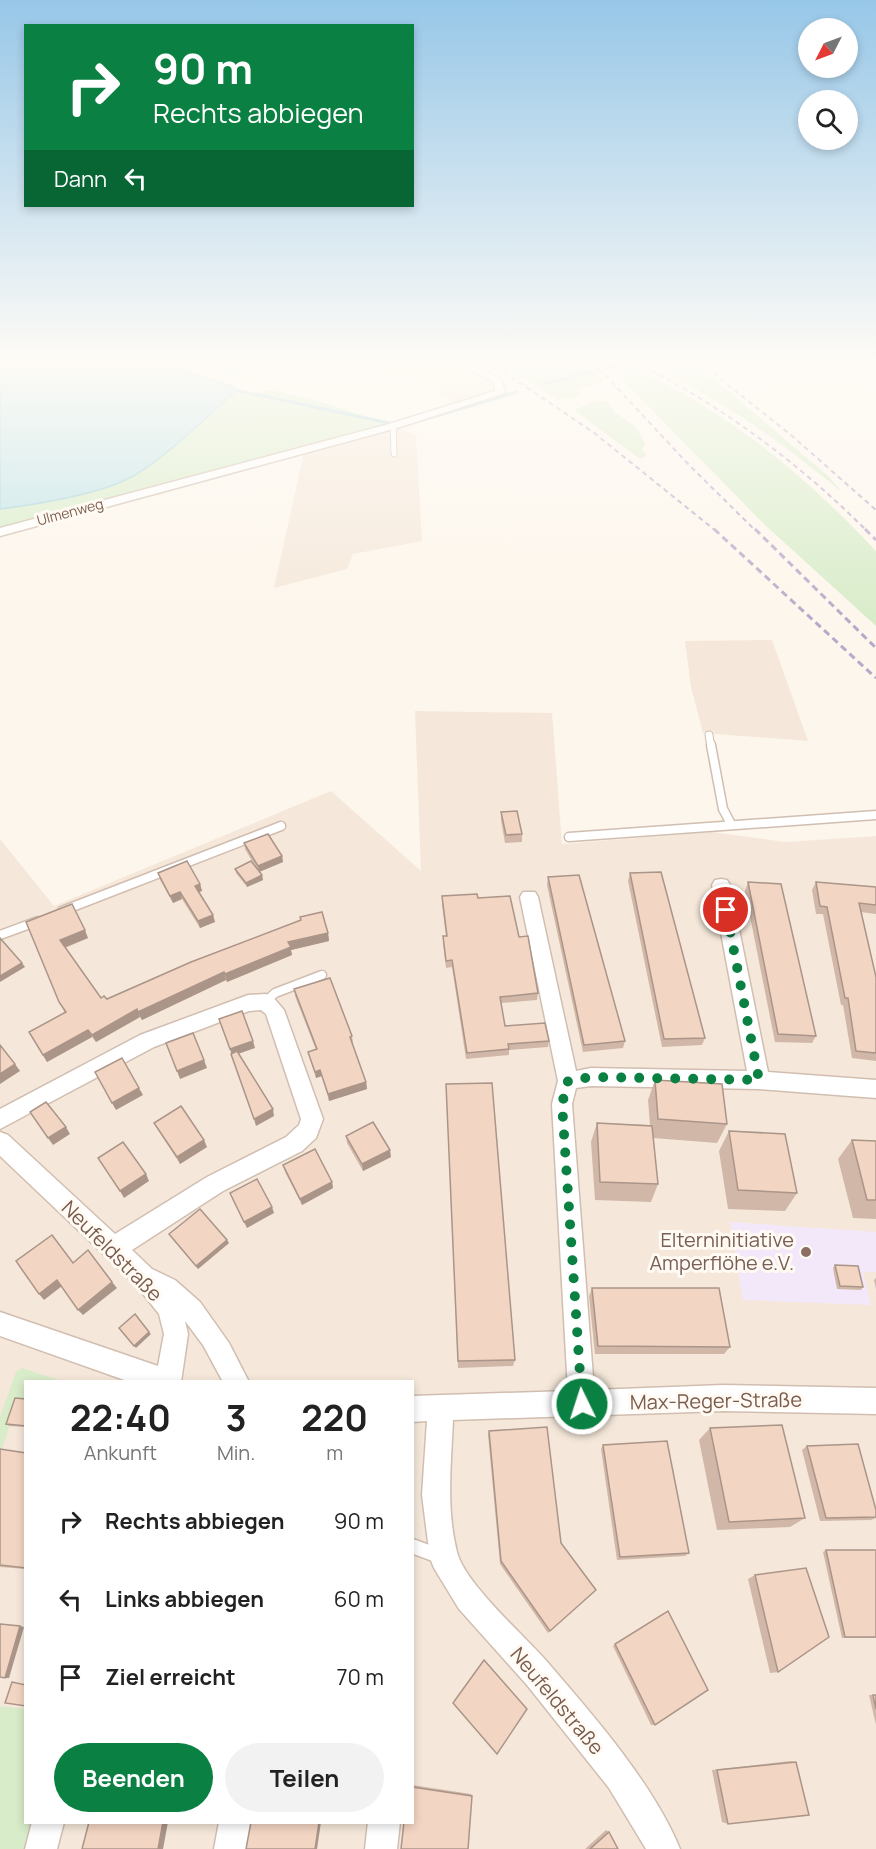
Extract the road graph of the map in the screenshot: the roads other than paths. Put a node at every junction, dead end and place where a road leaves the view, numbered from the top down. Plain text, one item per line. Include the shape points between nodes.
1 (310, 448) edge
2 (393, 448) edge
3 (393, 454) dead end
4 (0, 532) edge
5 (709, 735) dead end
6 (876, 815) edge
7 (731, 824) junction
8 (281, 825) dead end
9 (569, 837) dead end
10 (721, 885) dead end
11 (530, 897) dead end
12 (0, 935) edge
13 (322, 975) dead end
14 (265, 1002) junction
15 (759, 1080) junction
16 (568, 1081) junction
17 (876, 1089) edge
18 (0, 1120) edge
19 (0, 1142) edge
20 (112, 1249) junction
21 (144, 1277) junction
22 (0, 1324) edge
23 (162, 1380) edge
24 (168, 1380) edge
25 (236, 1380) edge
26 (876, 1401) edge
27 (582, 1404) junction
28 (414, 1408) edge
29 (441, 1409) junction
30 (414, 1547) edge
31 (444, 1558) junction
32 (47, 1824) edge
33 (235, 1824) edge
34 (384, 1824) edge
35 (41, 1849) edge
36 (230, 1849) edge
37 (381, 1849) edge
38 (664, 1849) edge

1 - 4 street, Ulmenweg
2 - 3 lane
5 - 7 lane via 723,809
6 - 7 lane
7 - 9 lane
8 - 12 lane
10 - 15 street
11 - 16 street
13 - 14 lane via 275,993
14 - 18 street via 249,1004 147,1041
14 - 20 street via 274,1010 312,1119 308,1131 294,1144 215,1184
15 - 16 street via 591,1077
15 - 17 street
16 - 27 street via 562,1104
19 - 20 street, Neufeldstraße
20 - 21 street, Neufeldstraße
21 - 24 street, Neufeldstraße via 169,1308 176,1334
21 - 25 street via 172,1290 189,1306 217,1342
22 - 23 street
26 - 27 street, Max-Reger-Straße via 723,1398
27 - 29 street, Max-Reger-Straße
28 - 29 street, Max-Reger-Straße
29 - 31 street, Neufeldstraße via 436,1495
30 - 31 lane
31 - 38 street, Neufeldstraße via 469,1599 538,1674 620,1777
32 - 35 street
33 - 36 street
34 - 37 street

